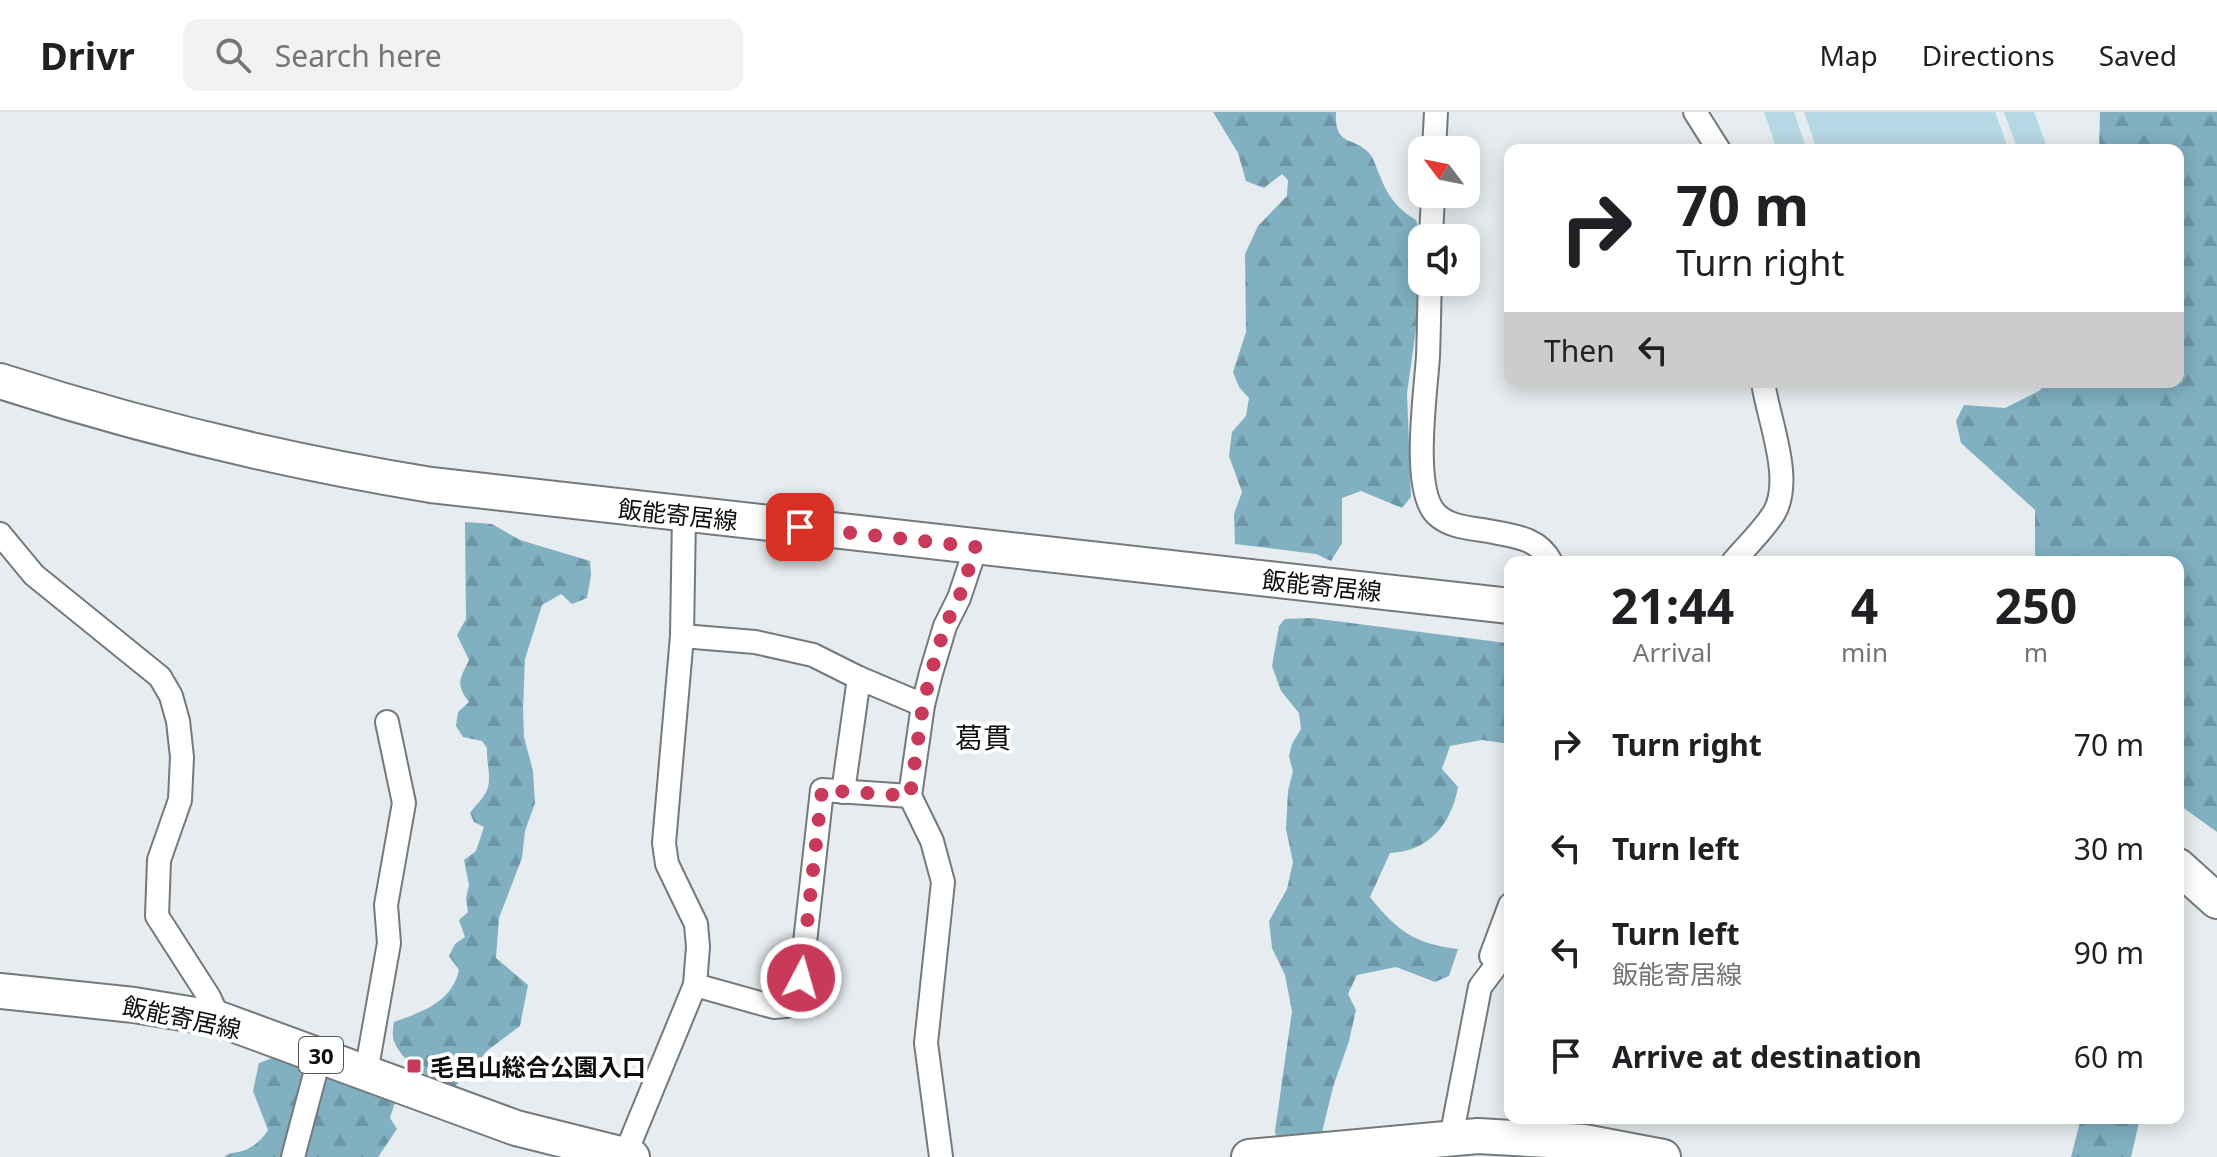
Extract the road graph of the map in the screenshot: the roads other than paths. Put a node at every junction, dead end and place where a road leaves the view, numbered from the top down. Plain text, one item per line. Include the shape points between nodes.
1 (1436, 112) edge
2 (1695, 112) edge
3 (1435, 136) edge
4 (1715, 144) edge
5 (1429, 296) edge
6 (0, 381) edge
7 (1764, 388) edge
8 (684, 515) junction
9 (0, 534) edge
10 (976, 547) junction
11 (1547, 556) edge
12 (1738, 556) edge
13 (1504, 605) edge
14 (682, 636) junction
15 (859, 678) junction
16 (923, 705) junction
17 (387, 722) dead end
18 (843, 792) junction
19 (910, 796) junction
20 (2184, 871) edge
21 (2217, 901) edge
22 (1504, 921) edge
23 (1504, 955) edge
24 (695, 985) junction
25 (1480, 987) junction
26 (0, 991) edge
27 (219, 1019) junction
28 (320, 1055) junction
29 (366, 1073) junction
30 (1470, 1144) edge
31 (629, 1156) edge
32 (293, 1157) edge
33 (941, 1157) edge
34 (1249, 1157) edge
35 (1663, 1157) edge

1 - 3 street
2 - 4 street
5 - 11 street via 1422,448 1423,484 1434,513 1450,524 1525,538
6 - 8 main road, 飯能寄居線 via 179,435 349,472
7 - 12 street via 1781,466 1780,489 1775,511
8 - 10 main road, 飯能寄居線
8 - 14 street
9 - 27 street via 34,575 160,677 171,696 182,757 180,800 159,860 157,916
10 - 13 main road, 飯能寄居線
10 - 16 street via 945,626
14 - 15 street via 755,642 813,655
14 - 24 street via 664,843 667,864 696,924
15 - 16 street
15 - 18 street
16 - 19 street
17 - 29 street via 404,803 386,905 389,943
18 - 19 street
18 - 24 street via 822,790 801,978 786,1006
19 - 33 street via 932,841 943,882 926,1043
20 - 21 main road
22 - 25 street
23 - 25 street
24 - 31 street
25 - 30 street
26 - 27 main road, 飯能寄居線 / 30
27 - 28 main road, 飯能寄居線 / 30
28 - 29 main road, 飯能寄居線 / 30
28 - 32 street
29 - 31 main road, 飯能寄居線 / 30 via 516,1128
30 - 34 main road
30 - 35 main road via 1584,1142

